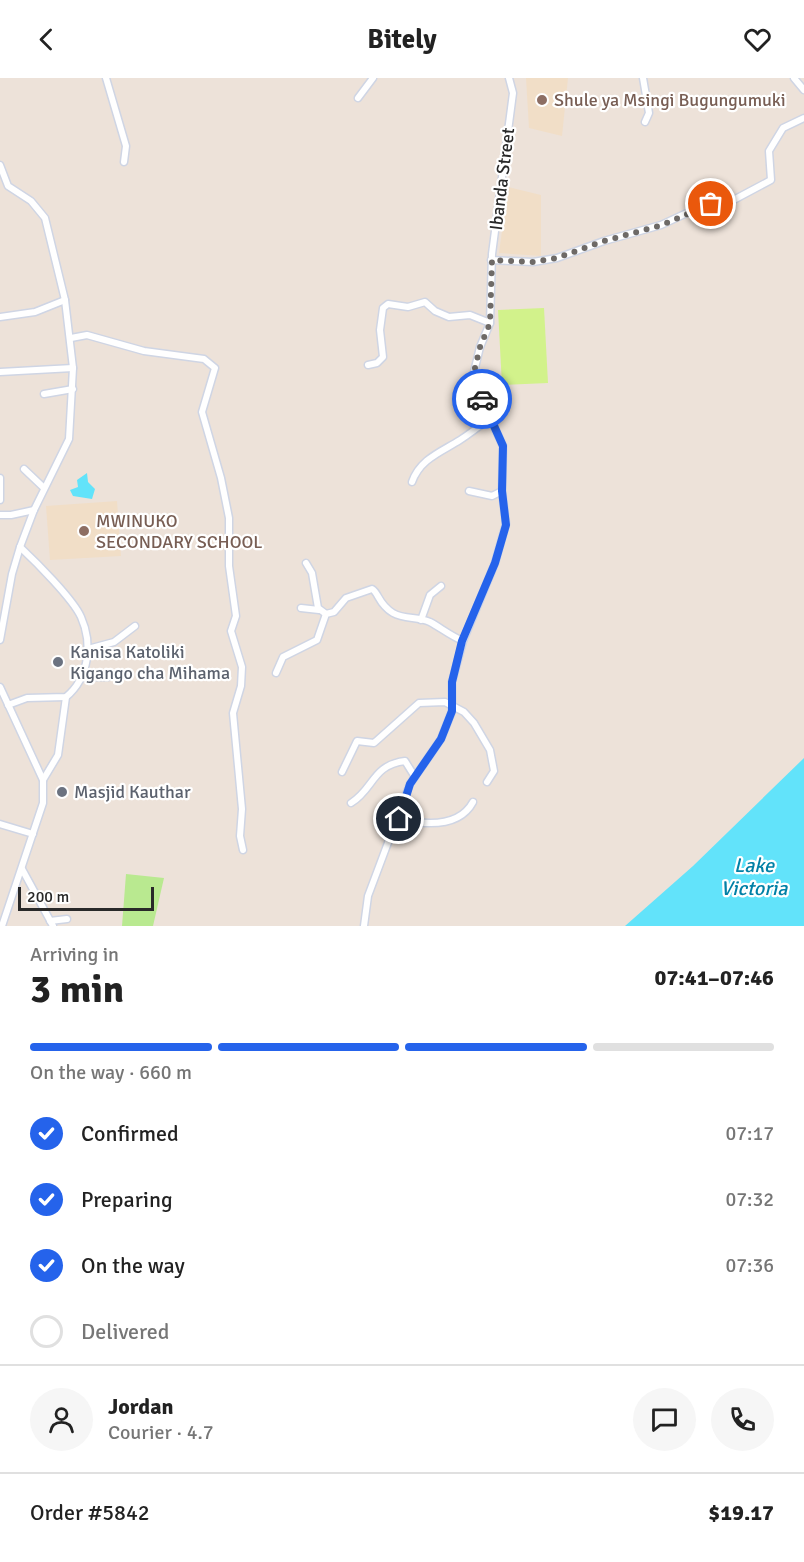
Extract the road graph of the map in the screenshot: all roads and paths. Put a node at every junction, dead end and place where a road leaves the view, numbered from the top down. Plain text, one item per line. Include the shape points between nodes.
1 (106, 78) edge
2 (373, 78) edge
3 (509, 78) edge
4 (643, 78) edge
5 (794, 78) edge
6 (804, 89) edge
7 (358, 98) dead end
8 (804, 118) edge
9 (645, 122) dead end
10 (123, 162) dead end
11 (0, 165) edge
12 (492, 260) junction
13 (65, 300) junction
14 (0, 317) edge
15 (490, 323) junction
16 (71, 338) junction
17 (368, 365) dead end
18 (73, 368) junction
19 (0, 372) edge
20 (73, 389) junction
21 (44, 394) dead end
22 (491, 417) junction
23 (24, 468) dead end
24 (0, 478) edge
25 (412, 482) dead end
26 (44, 488) junction
27 (469, 491) dead end
28 (502, 491) junction
29 (0, 500) edge
30 (34, 510) junction
31 (0, 515) edge
32 (21, 547) junction
33 (306, 563) dead end
34 (441, 586) dead end
35 (301, 608) dead end
36 (319, 610) junction
37 (326, 614) junction
38 (422, 616) junction
39 (135, 626) dead end
40 (0, 640) edge
41 (462, 641) junction
42 (88, 649) junction
43 (276, 672) dead end
44 (82, 677) junction
45 (108, 677) dead end
46 (0, 687) edge
47 (66, 697) junction
48 (452, 704) junction
49 (8, 705) junction
50 (342, 772) dead end
51 (415, 777) junction
52 (43, 780) junction
53 (487, 782) dead end
54 (473, 802) dead end
55 (351, 803) dead end
56 (399, 819) junction
57 (0, 824) edge
58 (33, 834) junction
59 (243, 850) dead end
60 (22, 869) junction
61 (68, 919) dead end
62 (52, 923) edge
63 (2, 926) edge
64 (364, 926) edge

1 - 10 street via 126,146
2 - 7 street
3 - 12 street, Ibanda Street via 513,93
4 - 9 street via 649,113
5 - 6 street
8 - 12 street via 783,128 769,151 771,180 726,204 704,205 662,225 557,258 533,262
11 - 13 street via 8,186 31,201 45,218
12 - 15 street, Ibanda Street
13 - 14 street via 35,312
13 - 16 street
15 - 17 street via 470,315 449,316 425,302 408,307 388,304 383,308 380,330 383,357
15 - 22 street, Ibanda Street via 474,372
16 - 18 street
16 - 59 street via 87,335 144,351 204,359 215,368 202,412 229,518 229,566 236,616 231,631 242,667 233,712
18 - 19 street
18 - 20 street
20 - 21 street
20 - 26 street via 69,439
22 - 25 street via 430,458
22 - 28 street, Ibanda Street via 503,446
23 - 26 street
24 - 29 street
26 - 30 street
27 - 28 street via 492,496
28 - 41 street, Ibanda Street via 506,525 495,563
30 - 31 street
30 - 32 street
32 - 40 street
32 - 42 street via 80,614
33 - 36 street
34 - 38 street via 430,595
35 - 36 street
36 - 37 street
37 - 38 street via 334,612 344,599 373,589 384,607 403,618
37 - 43 street via 317,640 283,657
38 - 41 street
39 - 42 street via 114,642
41 - 48 street, Ibanda Street via 452,682
42 - 44 street
44 - 45 street
44 - 47 street
46 - 49 street
47 - 49 street via 27,698
47 - 52 street via 58,755
48 - 50 street via 419,703 379,740 370,744 357,741
48 - 51 street, Ibanda Street via 441,739
48 - 53 street via 474,723 490,750 494,771
49 - 52 street
51 - 55 street via 405,762 388,767 375,774
51 - 56 street, Ibanda Street
52 - 58 street via 43,803
54 - 56 street via 462,817 451,821
56 - 64 street, Ibanda Street via 368,896
57 - 58 street
58 - 60 street
60 - 62 street
60 - 63 street
61 - 62 street

